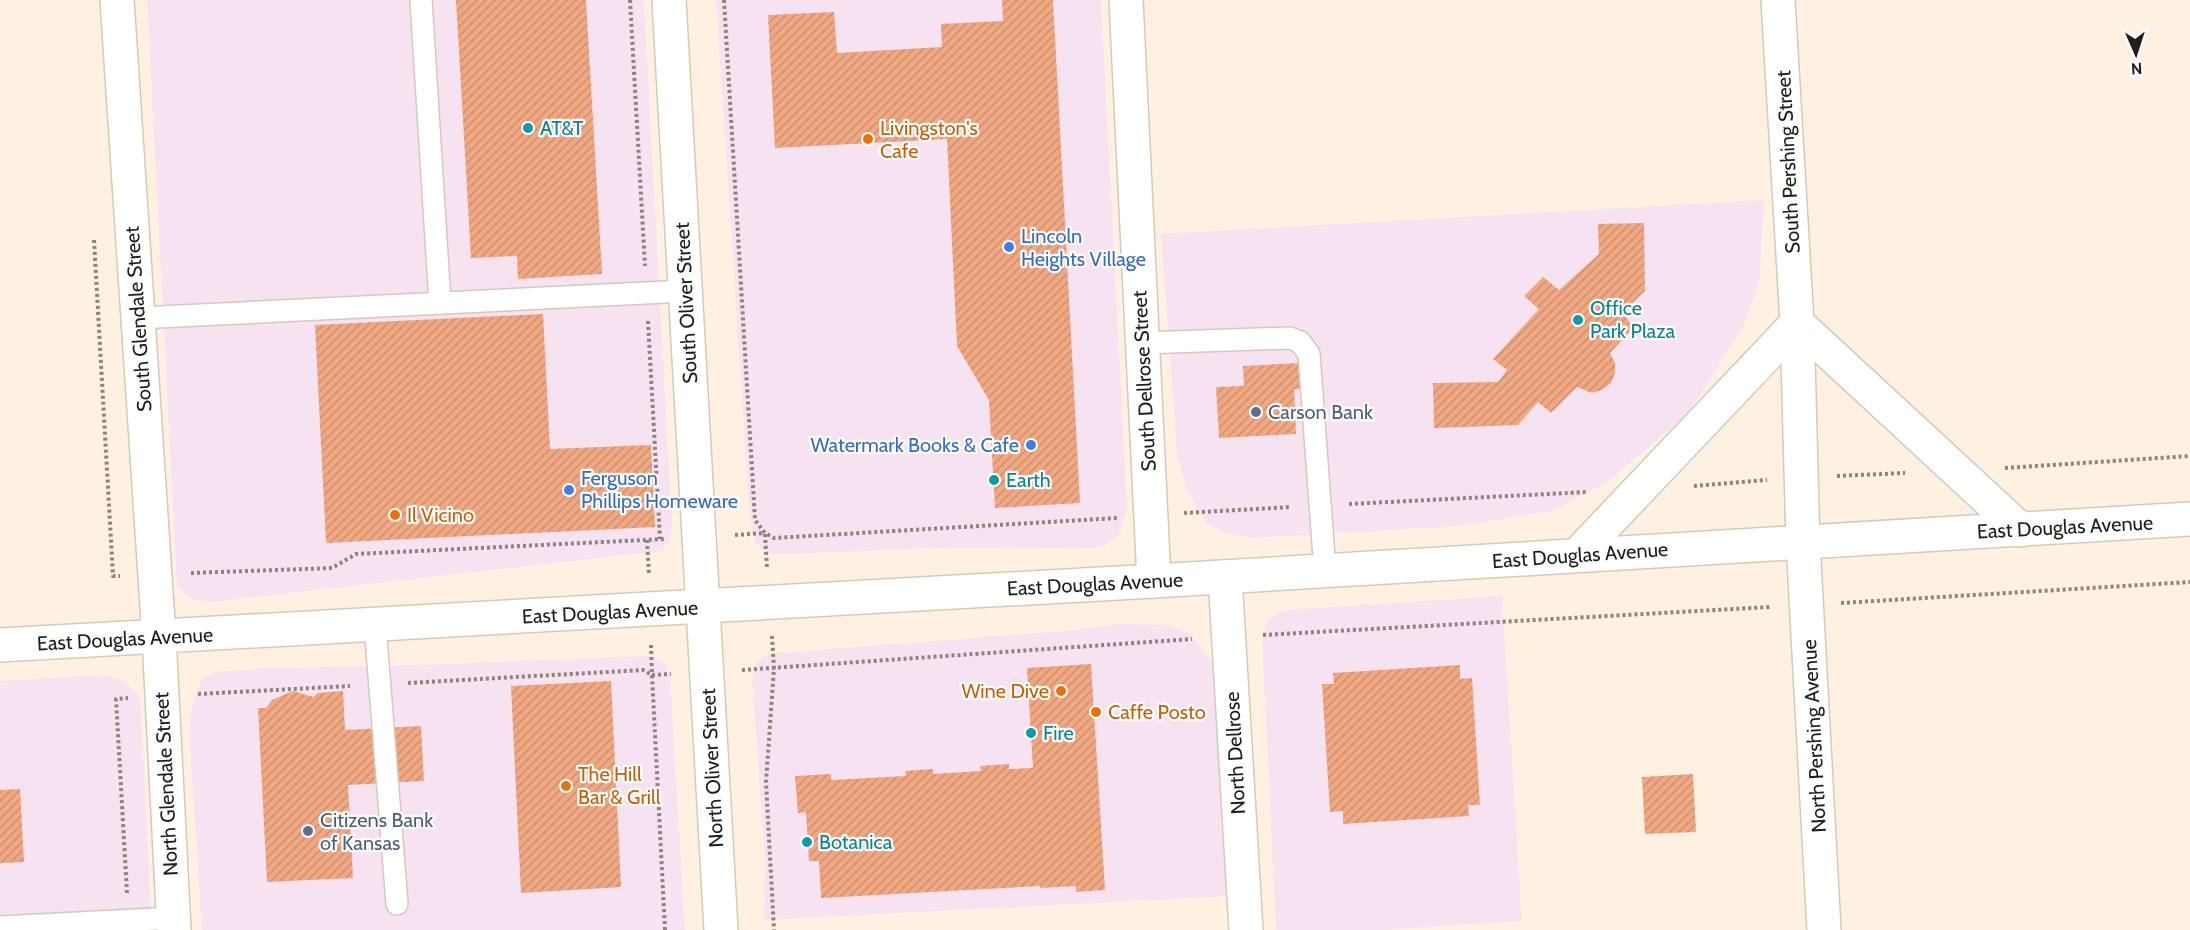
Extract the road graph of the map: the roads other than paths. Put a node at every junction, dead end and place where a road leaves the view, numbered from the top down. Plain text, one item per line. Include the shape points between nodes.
1 (117, 0) edge
2 (421, 0) edge
3 (669, 0) edge
4 (1126, 0) edge
5 (1778, 0) edge
6 (686, 291) junction
7 (440, 303) junction
8 (138, 318) junction
9 (1797, 323) junction
10 (1143, 343) junction
11 (2190, 519) edge
12 (2021, 530) junction
13 (1803, 542) junction
14 (1578, 555) junction
15 (1325, 571) junction
16 (1225, 577) junction
17 (1154, 581) junction
18 (704, 607) junction
19 (375, 625) junction
20 (159, 637) junction
21 (0, 645) edge
22 (397, 904) dead end
23 (174, 924) edge
24 (0, 927) edge
25 (721, 930) edge
26 (1246, 930) edge
27 (1824, 930) edge

1 - 8 street, South Glendale Street
2 - 7 lane
3 - 6 street, South Oliver Street
4 - 10 street, South Dellrose Street
5 - 9 street, South Pershing Street
6 - 7 lane
6 - 18 street, South Oliver Street
7 - 8 lane
8 - 20 street, South Glendale Street
9 - 12 street
9 - 13 street, South Pershing Street
9 - 14 street
10 - 15 lane via 1290,338 1300,342 1309,354
10 - 17 street, South Dellrose Street
11 - 12 street, East Douglas Avenue
12 - 13 street, East Douglas Avenue
13 - 14 street, East Douglas Avenue
13 - 27 street, North Pershing Avenue
14 - 15 street, East Douglas Avenue
15 - 16 street, East Douglas Avenue
16 - 17 street, East Douglas Avenue
16 - 26 street, North Dellrose
17 - 18 street, East Douglas Avenue
18 - 19 street, East Douglas Avenue
18 - 25 street, North Oliver Street
19 - 20 street, East Douglas Avenue
19 - 22 lane
20 - 21 street, East Douglas Avenue
20 - 23 street, North Glendale Street
23 - 24 lane

